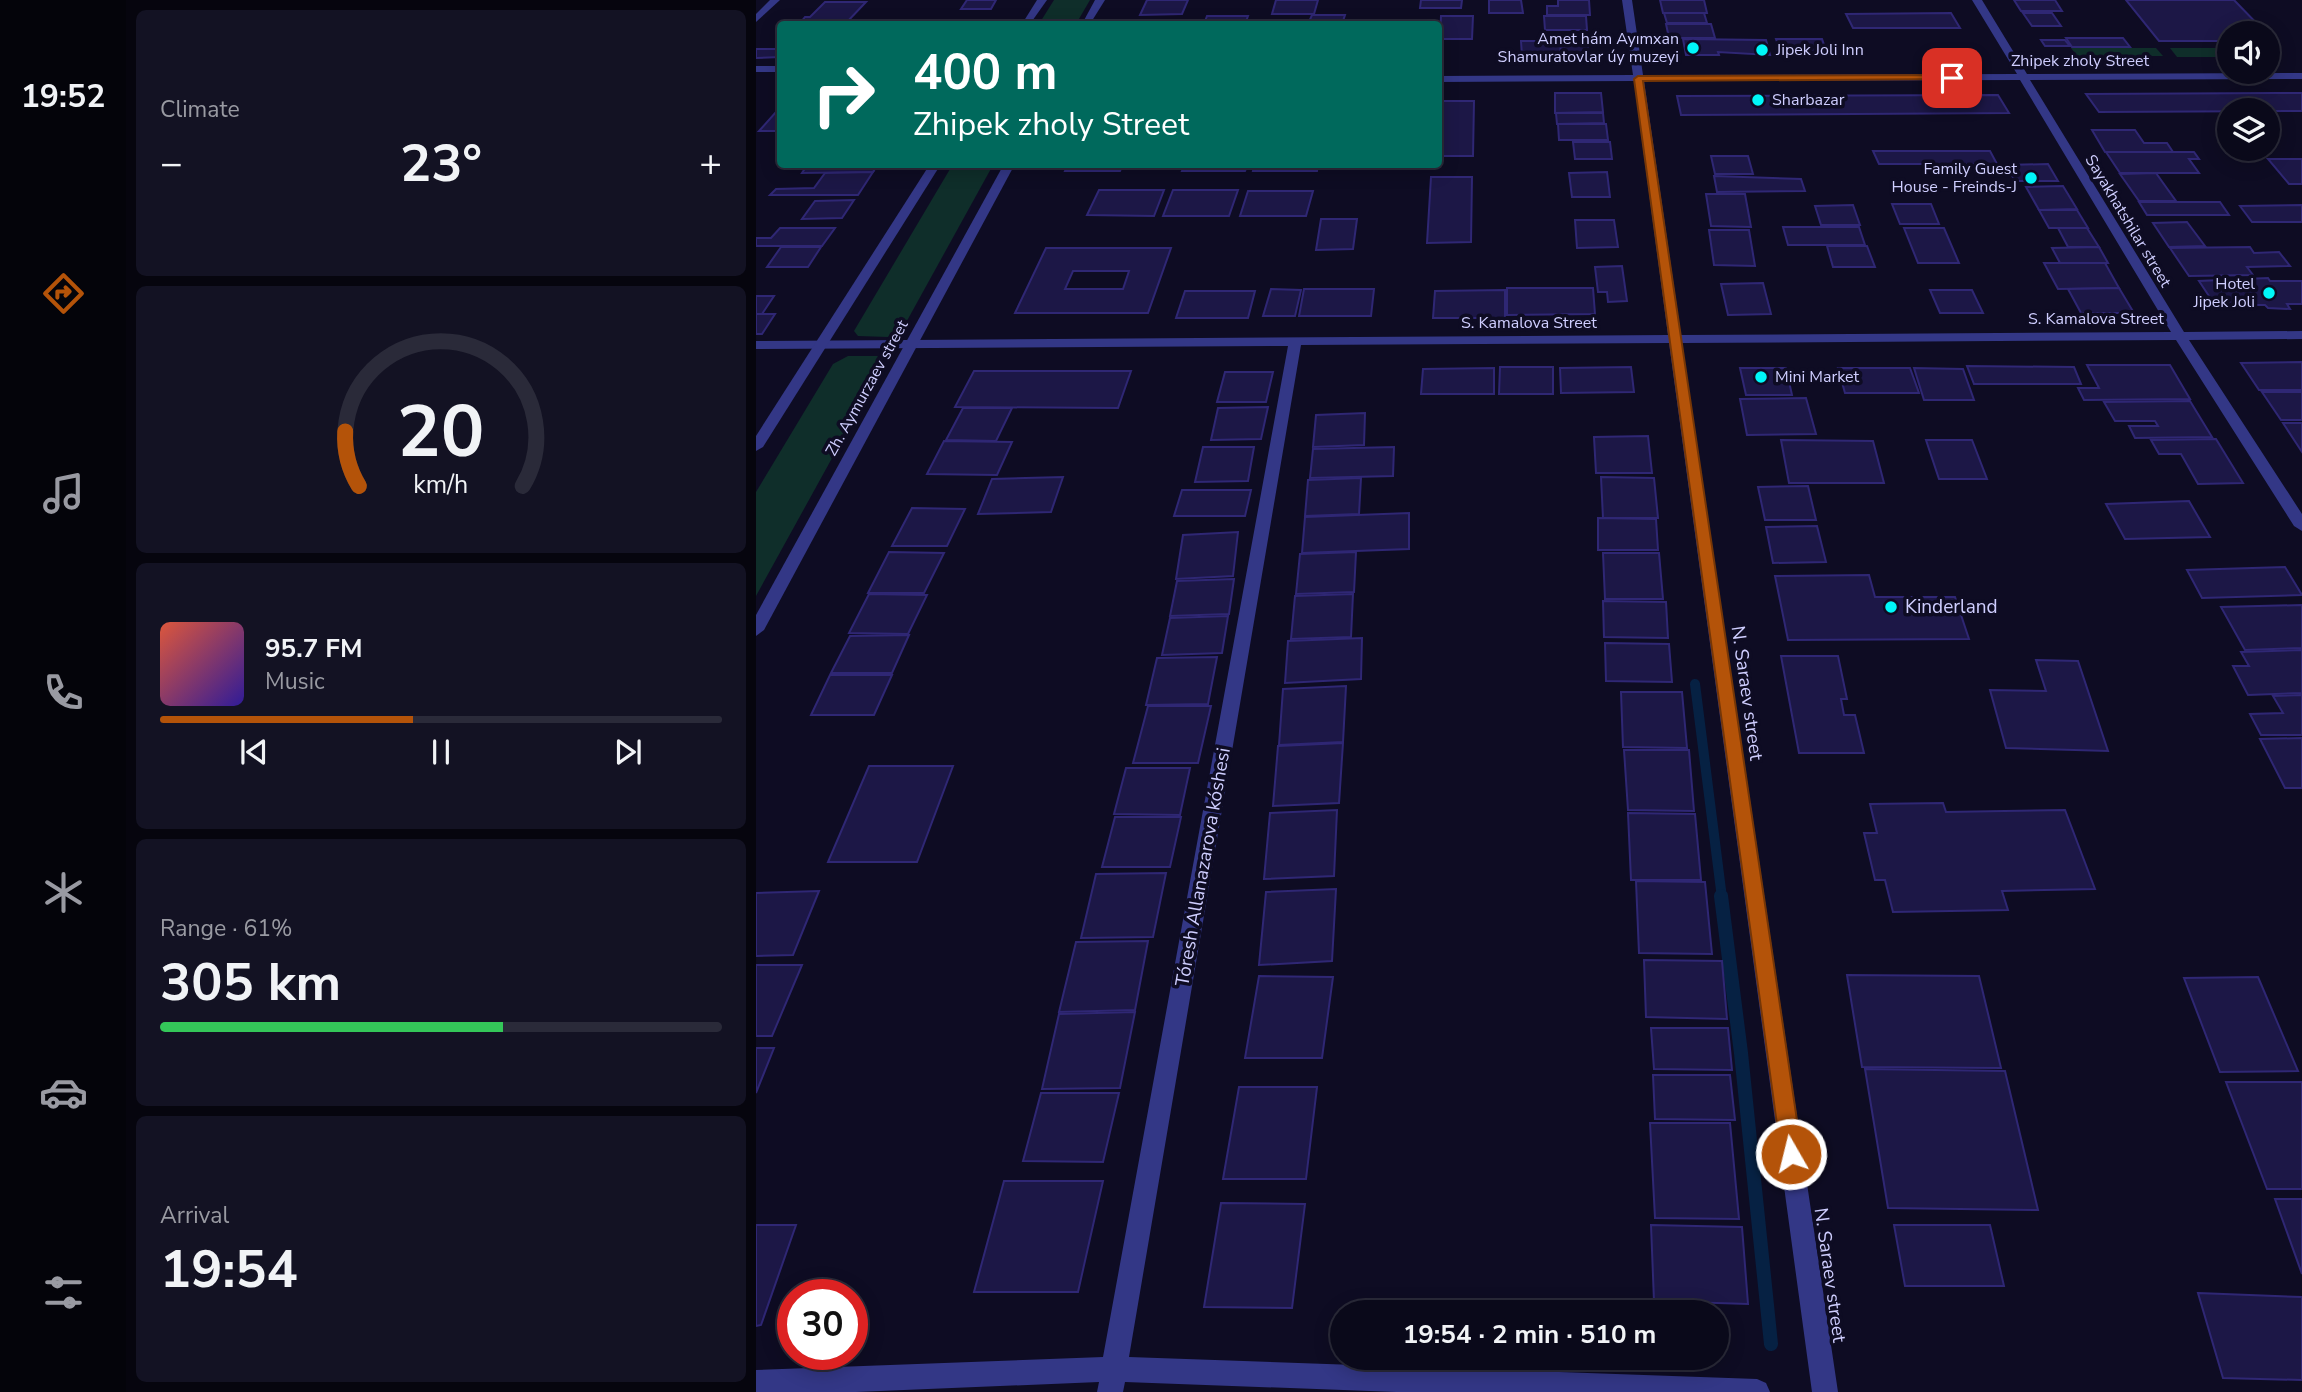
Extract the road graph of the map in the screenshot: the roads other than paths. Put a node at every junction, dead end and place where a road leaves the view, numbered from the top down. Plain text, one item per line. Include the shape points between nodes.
1 (775, 0) edge
2 (1042, 0) edge
3 (1100, 0) edge
4 (1627, 0) edge
5 (1977, 0) edge
6 (756, 19) edge
7 (1028, 21) edge
8 (1088, 21) edge
9 (756, 69) edge
10 (777, 69) edge
11 (2217, 69) edge
12 (2280, 69) edge
13 (2302, 69) edge
14 (1442, 71) edge
15 (2021, 74) junction
16 (1638, 75) junction
17 (2302, 76) edge
18 (756, 78) edge
19 (777, 78) edge
20 (1442, 79) edge
21 (933, 168) edge
22 (1008, 168) edge
23 (2302, 335) edge
24 (2180, 336) junction
25 (1675, 339) junction
26 (1295, 343) junction
27 (911, 344) junction
28 (756, 345) edge
29 (820, 345) junction
30 (756, 447) edge
31 (2302, 526) edge
32 (756, 629) edge
33 (1112, 1380) edge
34 (756, 1383) edge
35 (1757, 1392) edge
36 (1825, 1392) edge

1 - 6 street
2 - 7 street
3 - 8 street
4 - 16 street, N. Saraev street
5 - 15 street, Sayakhatshilar street
9 - 10 street
11 - 15 street, Zhipek zholy Street
12 - 13 street
14 - 16 street, Zhipek zholy Street
15 - 16 street, Zhipek zholy Street
15 - 17 street, Zhipek zholy Street
15 - 24 street, Sayakhatshilar street
16 - 20 street, Zhipek zholy Street
16 - 25 street, N. Saraev street
18 - 19 street
21 - 29 street
22 - 27 street, Zh. Aymurzaev street
23 - 24 street, S. Kamalova Street
24 - 25 street, S. Kamalova Street
24 - 31 street, Sayakhatshilar street
25 - 26 street, S. Kamalova Street
25 - 36 street, N. Saraev street
26 - 27 street, S. Kamalova Street
26 - 33 street, Tóresh Allanazarova kóshesi
27 - 29 street, S. Kamalova Street
27 - 32 street, Zh. Aymurzaev street
28 - 29 street, S. Kamalova Street
29 - 30 street
33 - 34 street
33 - 35 street

